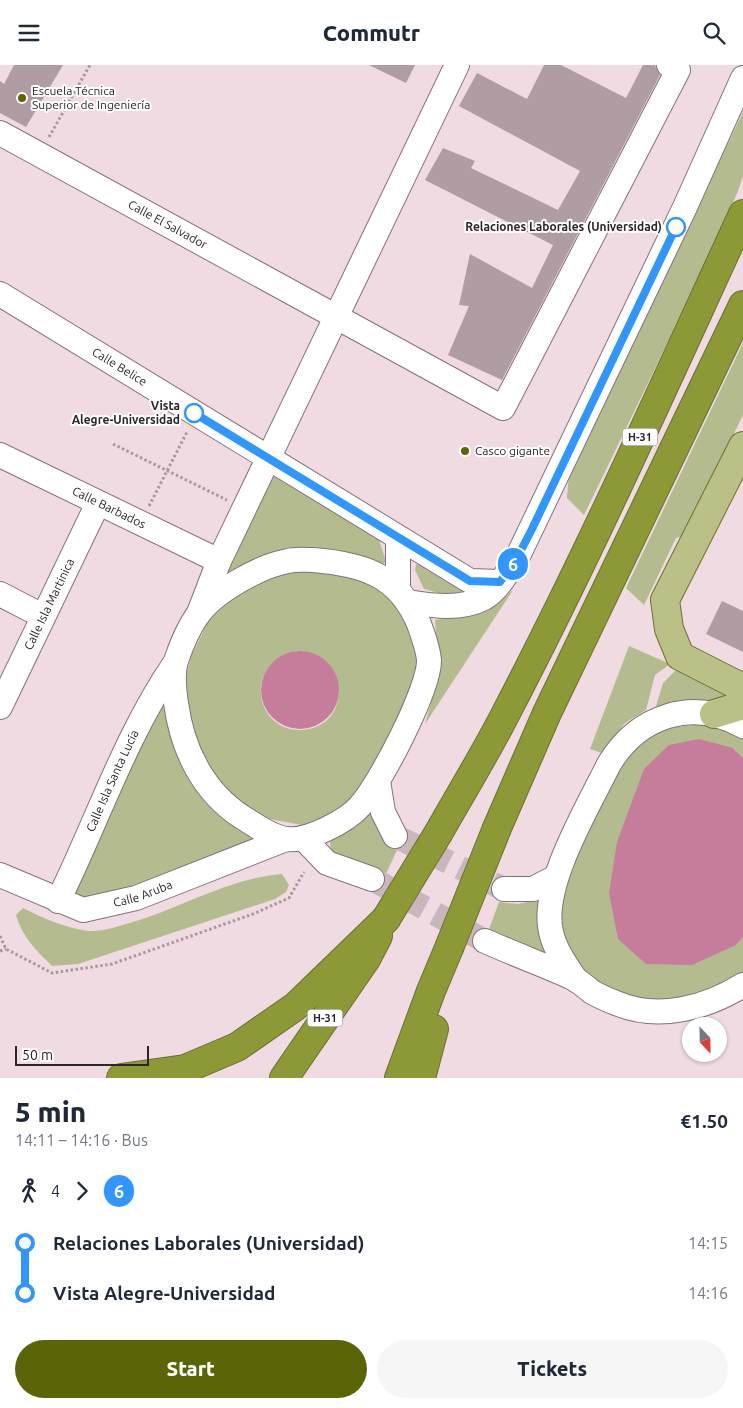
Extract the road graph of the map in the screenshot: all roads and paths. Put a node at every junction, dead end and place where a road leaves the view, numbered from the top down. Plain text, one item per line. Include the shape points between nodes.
1 (90, 65) edge
2 (457, 65) edge
3 (669, 65) edge
4 (743, 79) edge
5 (0, 133) edge
6 (45, 144) dead end
7 (743, 214) edge
8 (0, 294) edge
9 (743, 305) edge
10 (334, 316) junction
11 (191, 425) dead end
12 (114, 444) dead end
13 (0, 455) edge
14 (268, 458) junction
15 (740, 461) edge
16 (168, 471) junction
17 (232, 502) dead end
18 (98, 503) junction
19 (146, 512) dead end
20 (398, 538) junction
21 (219, 561) junction
22 (500, 582) junction
23 (0, 594) edge
24 (403, 595) junction
25 (31, 610) dead end
26 (198, 615) junction
27 (175, 663) junction
28 (743, 688) edge
29 (743, 705) edge
30 (0, 707) edge
31 (714, 714) junction
32 (743, 725) edge
33 (378, 781) junction
34 (395, 835) tunnel mouth
35 (295, 839) junction
36 (304, 872) dead end
37 (0, 875) edge
38 (554, 878) junction
39 (372, 879) tunnel mouth
40 (504, 889) tunnel mouth
41 (58, 901) junction
42 (0, 936) edge
43 (485, 941) tunnel mouth
44 (6, 949) junction
45 (0, 951) edge
46 (360, 954) junction
47 (576, 980) junction
48 (743, 985) edge
49 (438, 995) junction
50 (121, 1078) edge
51 (284, 1078) edge
52 (399, 1078) edge
53 (421, 1078) edge

1 - 6 path
2 - 10 street
3 - 10 street, Calle El Salvador via 678,70 504,408
4 - 22 street via 686,207 532,529
5 - 10 street, Calle El Salvador
7 - 46 highway, H-31, bridge via 624,472 505,714 439,832 386,919
8 - 14 street, Calle Belice
9 - 49 highway, H-31, bridge via 547,713 450,948
10 - 14 street
11 - 16 path
12 - 16 path
13 - 18 street, Calle Barbados
14 - 20 street, Calle Belice
14 - 21 street
15 - 28 main road via 665,600 669,629 680,655
16 - 17 path
16 - 19 path
18 - 21 street, Calle Barbados
18 - 30 street, Calle Isla Martinica
20 - 22 street, Calle Belice via 470,581
20 - 24 street
21 - 26 street
22 - 24 street via 485,597 460,605 430,606
23 - 25 street
24 - 26 street via 382,577 338,562 288,561 240,579
24 - 33 street, Calle Aruba via 423,636 429,661 418,700
26 - 27 street, Calle Isla Santa Lucía
27 - 35 street via 174,689 181,734 202,777 234,812 259,828
27 - 41 street, Calle Isla Santa Lucía via 158,689 119,766
29 - 31 main road
31 - 32 street
31 - 38 street via 675,714 652,721 618,748
33 - 34 street via 383,812
33 - 35 street, Calle Aruba via 360,807 335,825
35 - 39 street via 328,863
35 - 41 street, Calle Aruba via 136,898 83,910
36 - 44 path via 289,898 112,964 52,973
37 - 41 street, Calle Aruba
38 - 40 street via 534,889
38 - 47 street via 548,907 551,932 559,954
42 - 44 path
43 - 47 street
44 - 45 path
46 - 50 highway via 296,1006 237,1047 186,1069
46 - 51 highway, H-31
47 - 48 street via 593,993 646,1012 700,1005
49 - 52 highway
49 - 53 highway

